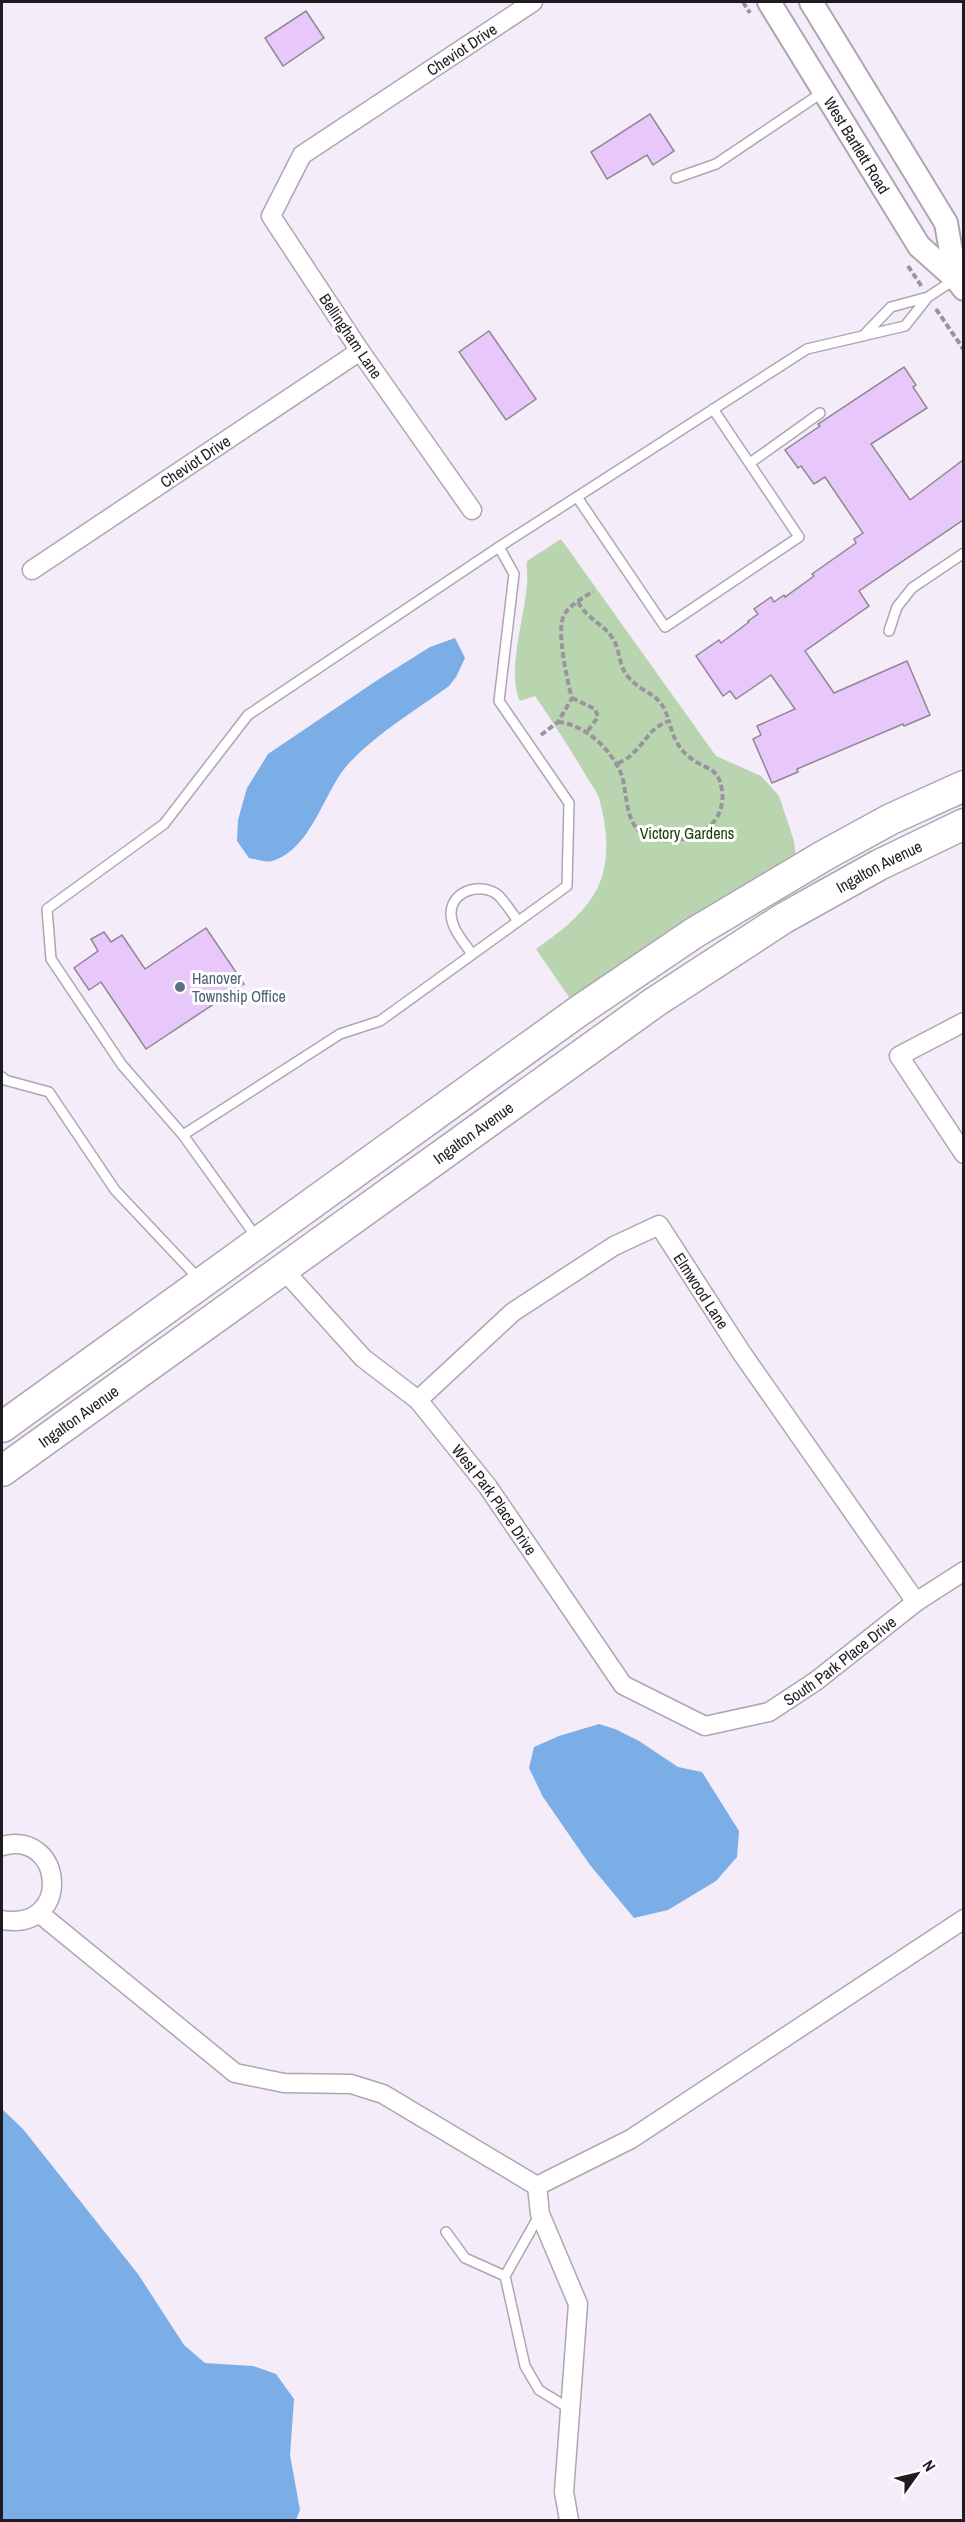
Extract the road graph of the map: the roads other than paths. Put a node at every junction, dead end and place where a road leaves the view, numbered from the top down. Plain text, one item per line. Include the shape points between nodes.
1 (532, 2) edge
2 (769, 2) edge
3 (811, 2) edge
4 (825, 91) junction
5 (302, 155) joint
6 (676, 178) dead end
7 (960, 284) edge
8 (928, 297) junction
9 (862, 337) junction
10 (360, 351) junction
11 (713, 409) junction
12 (820, 413) dead end
13 (750, 463) junction
14 (577, 497) junction
15 (472, 510) dead end
16 (499, 547) junction
17 (963, 553) edge
18 (32, 570) dead end
19 (889, 631) dead end
20 (963, 786) edge
21 (963, 824) edge
22 (518, 921) junction
23 (472, 954) junction
24 (963, 1022) edge
25 (2, 1077) edge
26 (183, 1135) junction
27 (963, 1154) edge
28 (260, 1241) junction
29 (282, 1268) junction
30 (202, 1283) junction
31 (418, 1400) junction
32 (2, 1427) edge
33 (2, 1470) edge
34 (963, 1571) edge
35 (916, 1602) junction
36 (705, 1726) joint
37 (2, 1846) edge
38 (39, 1913) junction
39 (963, 1919) edge
40 (2, 1920) edge
41 (537, 2186) junction
42 (540, 2214) junction
43 (446, 2232) dead end
44 (505, 2276) junction
45 (570, 2409) junction
46 (569, 2520) edge

1 - 5 street, Cheviot Drive
2 - 4 street, West Bartlett Road
3 - 7 street via 946,224
4 - 6 lane via 716,164
4 - 7 street, West Bartlett Road via 919,246
5 - 10 street, Bellingham Lane via 271,216
7 - 8 lane
8 - 9 lane via 891,307
8 - 9 lane via 905,326
9 - 11 lane via 807,349
10 - 15 street, Bellingham Lane
10 - 18 street, Cheviot Drive
11 - 13 lane
11 - 14 lane
12 - 13 lane
13 - 14 lane via 799,537 665,627
14 - 16 lane
16 - 22 lane via 514,573 499,700 568,803 567,886
16 - 26 lane via 248,715 164,824 47,909 51,959 123,1065
17 - 19 lane via 912,588 897,607
20 - 28 main road via 825,855 694,933 576,1013
21 - 29 main road, Ingalton Avenue via 870,870 726,954
22 - 23 lane
22 - 23 lane via 497,895 482,887 467,891 456,900 451,912 454,928
23 - 26 lane via 380,1021 340,1034
24 - 27 street via 898,1056
25 - 30 lane via 49,1092 115,1190
26 - 28 lane
28 - 29 main road
28 - 30 main road
29 - 31 street, West Park Place Drive via 363,1358
29 - 33 main road, Ingalton Avenue
30 - 32 main road
31 - 35 street, Elmwood Lane via 513,1312 615,1246 659,1225 741,1352
31 - 36 street, West Park Place Drive via 488,1487 624,1685
34 - 35 street, South Park Place Drive
35 - 36 street, South Park Place Drive via 816,1681 769,1712
37 - 38 street via 34,1849 50,1868 52,1892
38 - 40 street via 27,1920
38 - 41 street via 235,2073 284,2083 351,2084 383,2094
39 - 41 street via 631,2139
41 - 42 street
42 - 44 lane
42 - 45 street via 578,2304
43 - 44 lane via 465,2258
44 - 45 lane via 525,2366 539,2390
45 - 46 street via 564,2492

